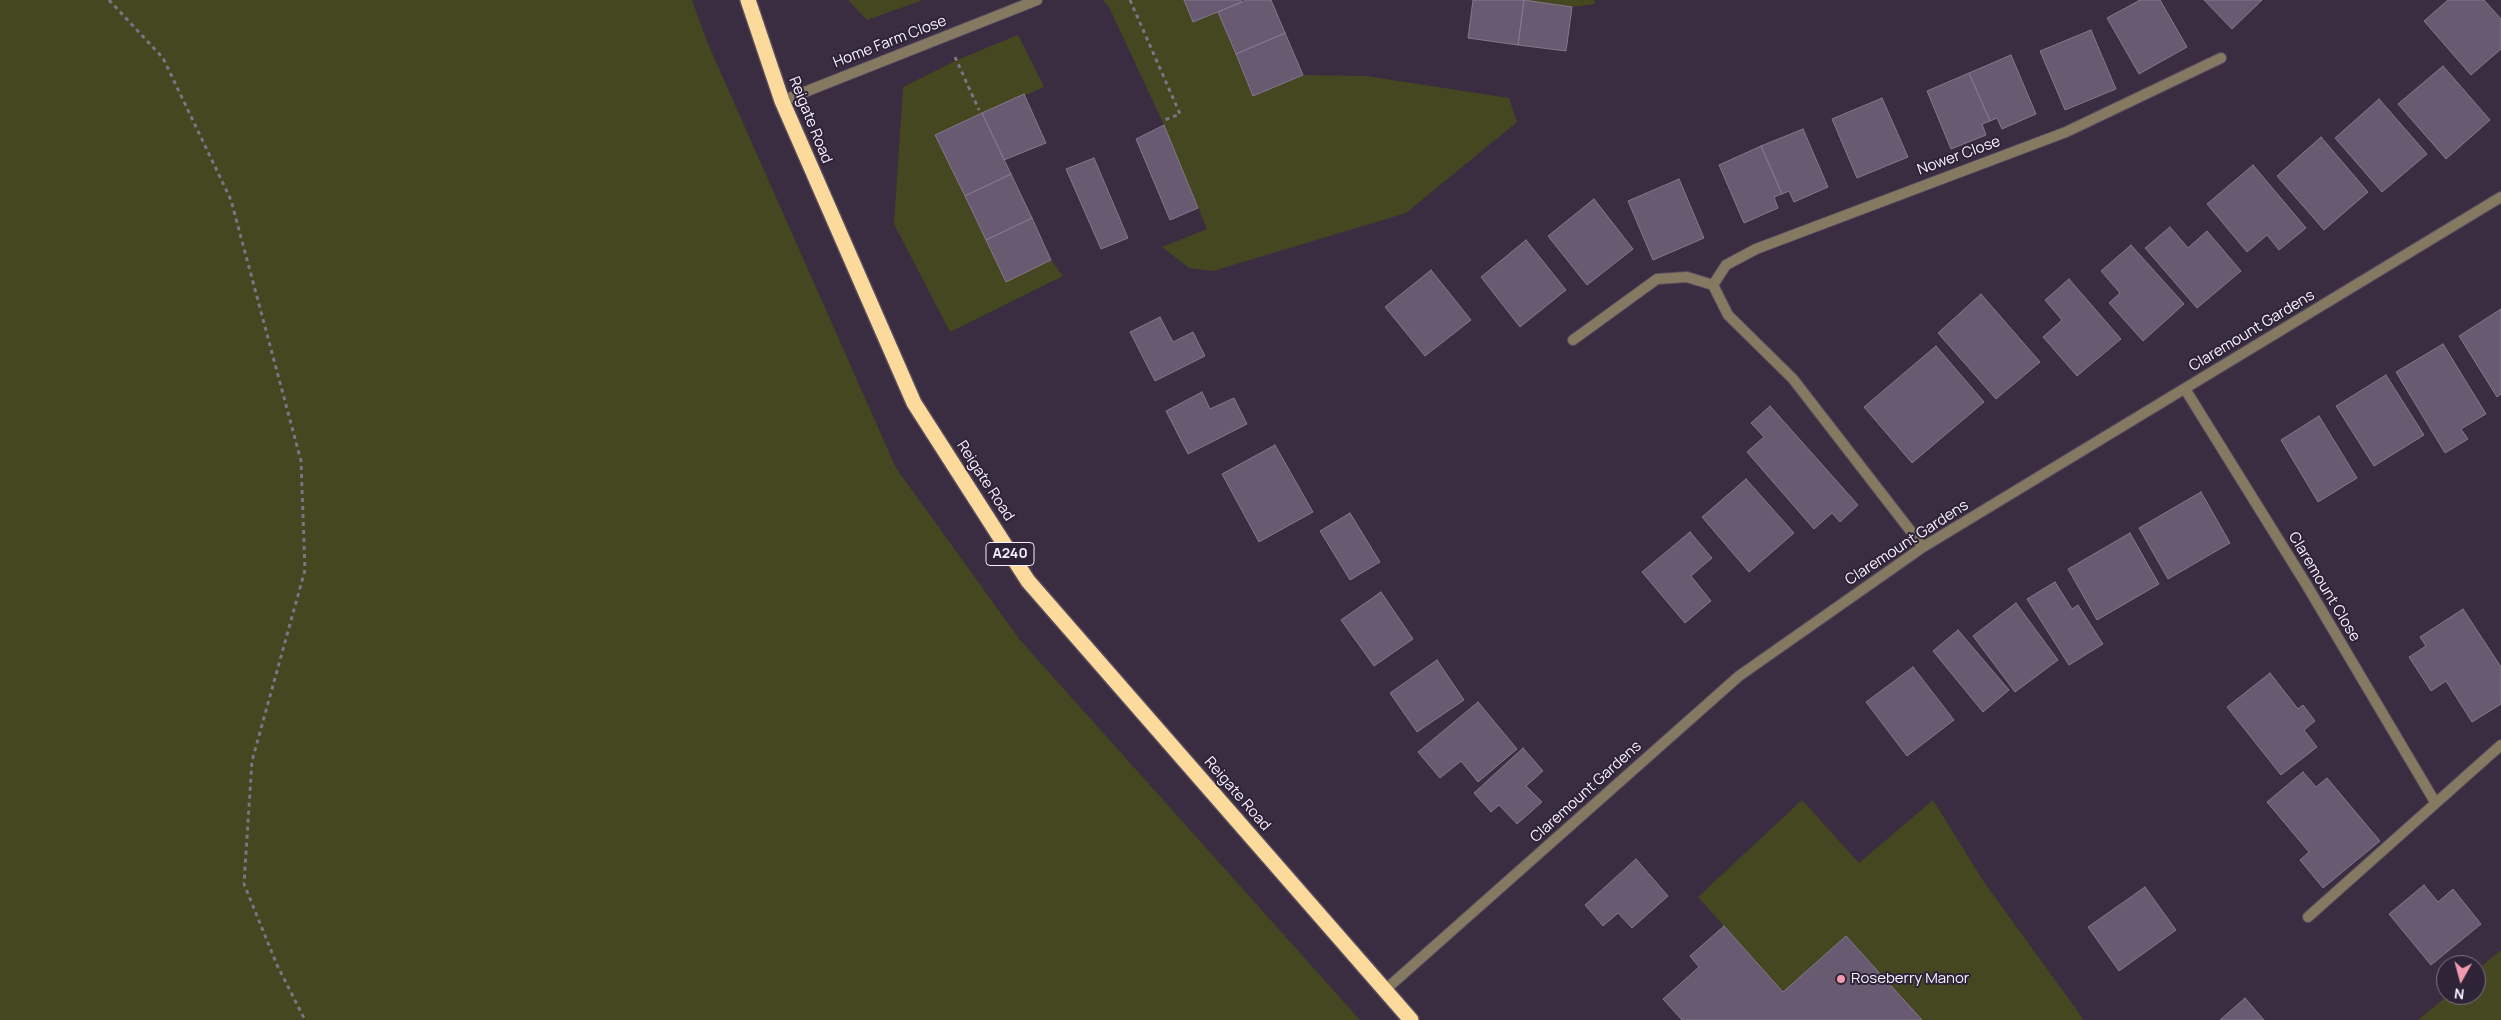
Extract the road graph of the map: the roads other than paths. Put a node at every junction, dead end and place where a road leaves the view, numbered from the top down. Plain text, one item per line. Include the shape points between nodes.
1 (748, 0) edge
2 (1037, 0) edge
3 (2221, 58) dead end
4 (782, 101) junction
5 (2501, 197) edge
6 (1713, 285) junction
7 (1573, 340) dead end
8 (2185, 389) junction
9 (1923, 547) junction
10 (2501, 745) edge
11 (2435, 802) junction
12 (2308, 917) dead end
13 (1385, 990) junction
14 (1411, 1020) edge

1 - 4 highway, Reigate Road / A240
2 - 4 street, Home Farm Close
3 - 6 street, Nower Close via 2066,132 1756,250 1726,265
4 - 13 highway, Reigate Road / A240 via 914,403 1028,581
5 - 8 street, Claremount Gardens
6 - 7 street via 1687,277 1657,279
6 - 9 street via 1728,315 1793,380
8 - 9 street, Claremount Gardens
8 - 11 street, Claremount Close via 2306,584
9 - 13 street, Claremount Gardens via 1739,676
10 - 11 street
11 - 12 street
13 - 14 highway, Reigate Road / A240

